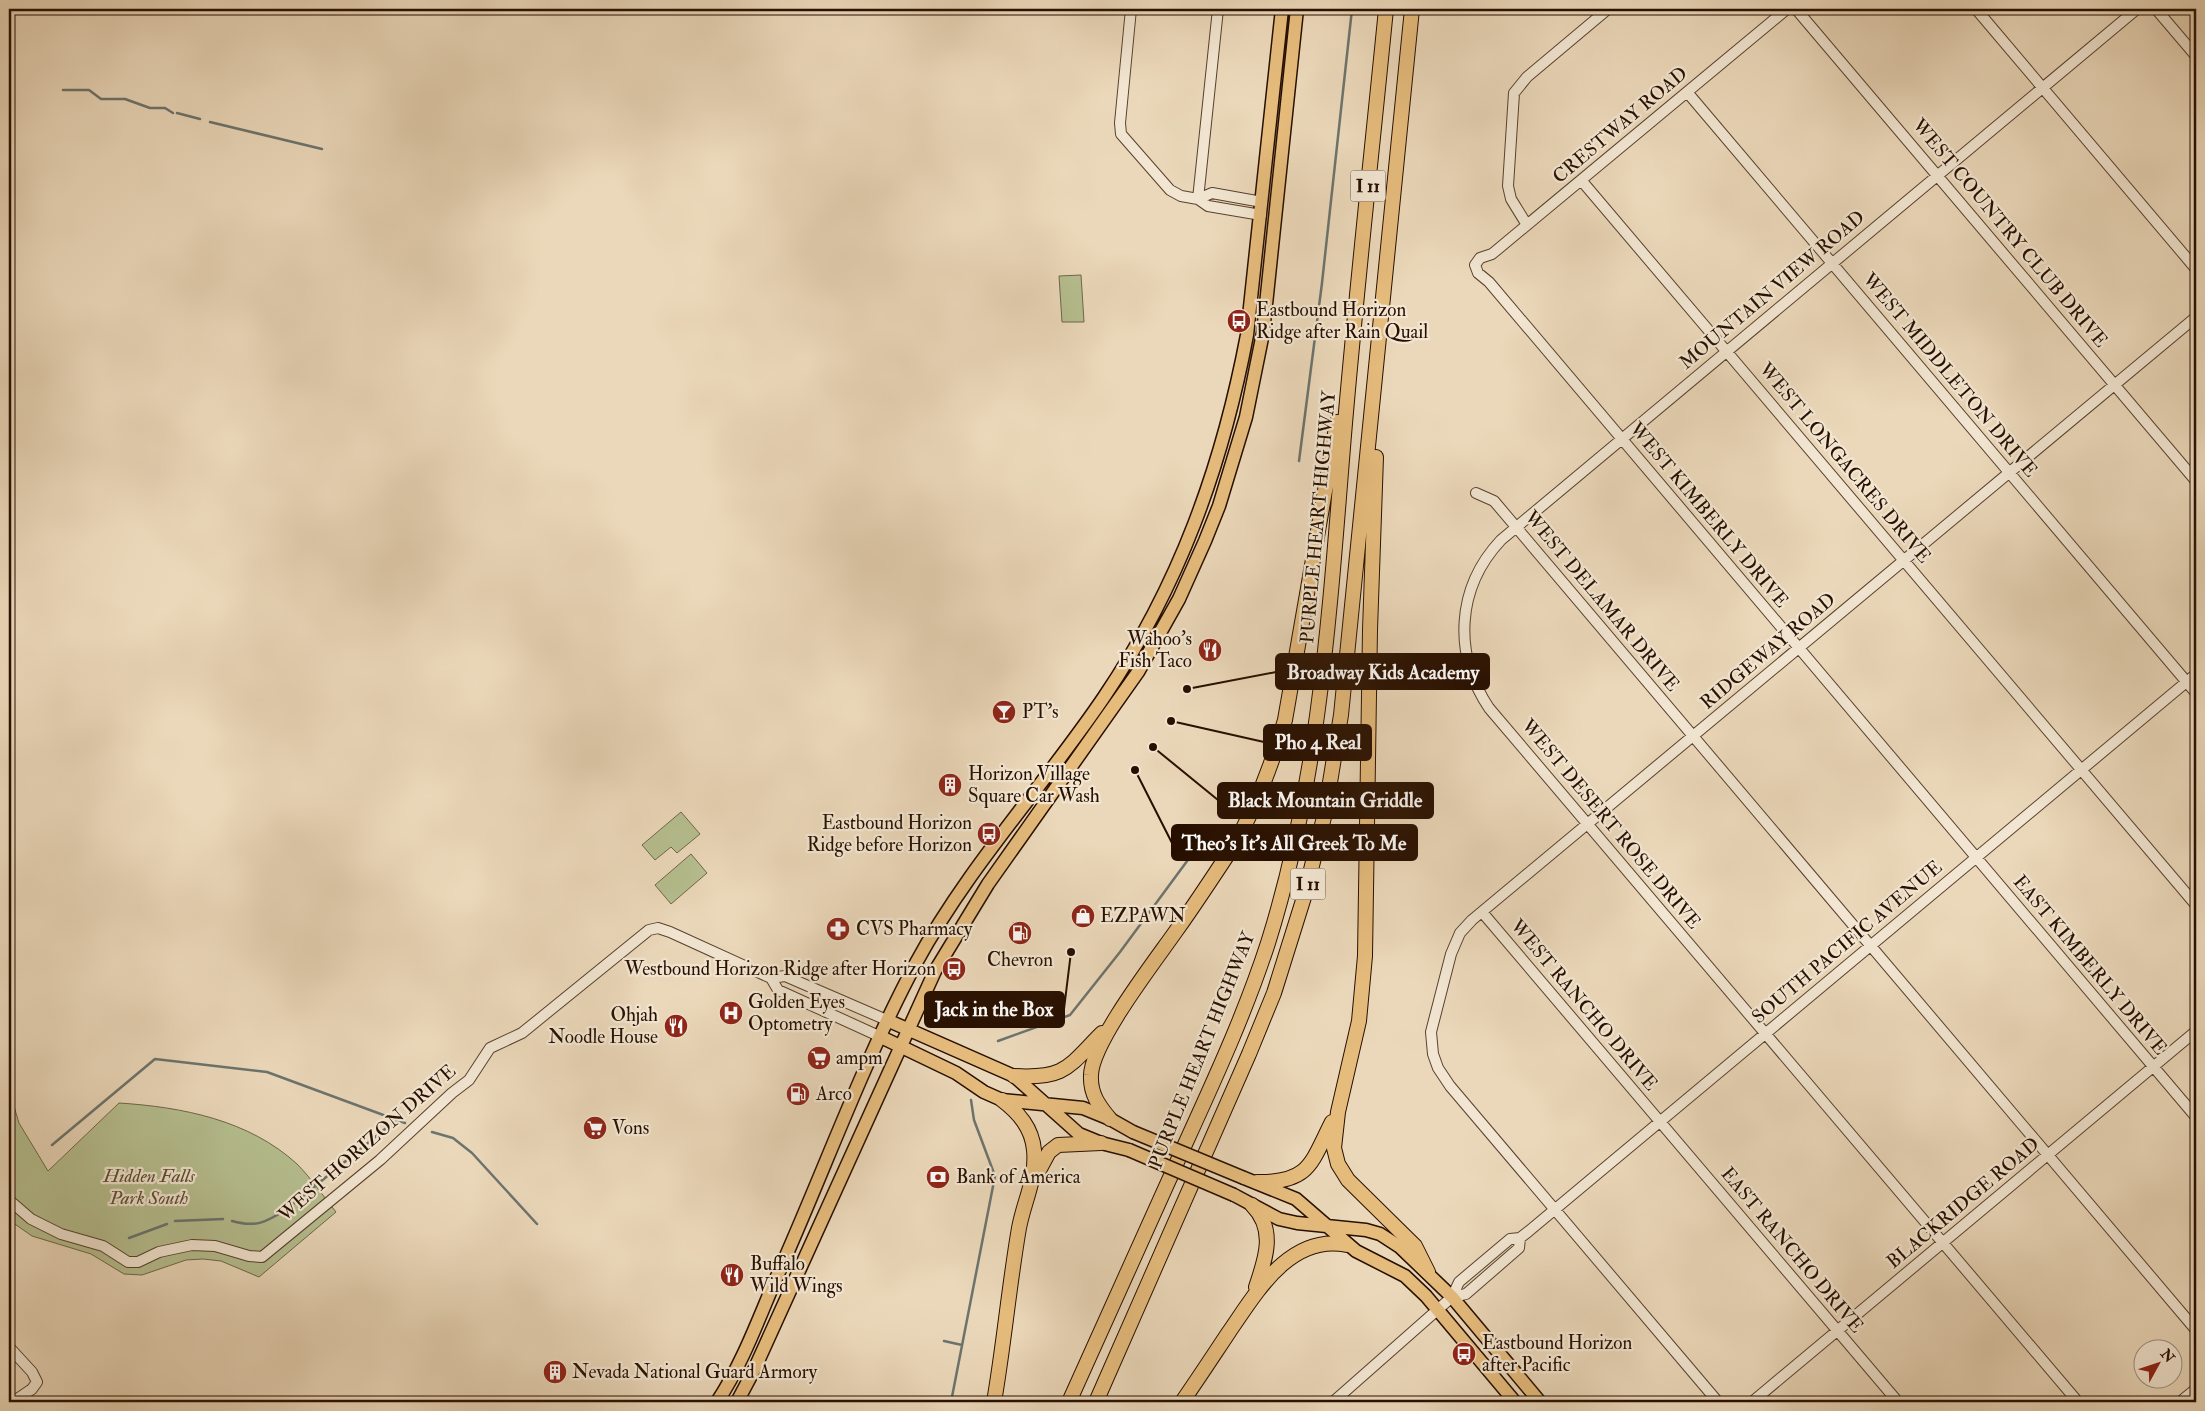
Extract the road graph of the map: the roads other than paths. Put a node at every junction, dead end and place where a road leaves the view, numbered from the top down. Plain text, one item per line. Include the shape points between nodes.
1 (1131, 9) edge
2 (1218, 9) edge
3 (1282, 9) edge
4 (1297, 9) edge
5 (1386, 9) edge
6 (1412, 9) edge
7 (1608, 9) edge
8 (1787, 9) edge
9 (1796, 9) edge
10 (1976, 9) edge
11 (2137, 9) edge
12 (2156, 9) edge
13 (2196, 56) edge
14 (2043, 87) junction
15 (1687, 92) junction
16 (1938, 175) junction
17 (1581, 180) junction
18 (1198, 199) junction
19 (1262, 202) junction
20 (1260, 215) junction
21 (1527, 225) junction
22 (1832, 263) junction
23 (1475, 265) joint
24 (2196, 269) edge
25 (1268, 290) junction
26 (2196, 316) edge
27 (1380, 329) junction
28 (1727, 352) junction
29 (1350, 363) junction
30 (2115, 385) junction
31 (1225, 432) junction
32 (1240, 437) junction
33 (1621, 439) junction
34 (2010, 472) junction
35 (2196, 481) edge
36 (1476, 493) dead end
37 (1516, 527) junction
38 (1904, 560) junction
39 (1178, 567) junction
40 (1173, 611) junction
41 (1465, 621) joint
42 (1799, 648) junction
43 (2196, 674) edge
44 (2187, 682) junction
45 (2196, 693) edge
46 (1102, 699) junction
47 (1114, 707) junction
48 (1693, 736) junction
49 (2081, 770) junction
50 (1017, 814) junction
51 (1031, 824) junction
52 (1588, 824) junction
53 (1976, 858) junction
54 (2196, 905) edge
55 (1482, 912) junction
56 (1871, 946) junction
57 (771, 978) junction
58 (1115, 1020) junction
59 (889, 1021) junction
60 (908, 1030) junction
61 (2196, 1031) edge
62 (1765, 1034) junction
63 (881, 1037) junction
64 (900, 1048) junction
65 (2154, 1067) junction
66 (1014, 1076) junction
67 (1002, 1100) junction
68 (1047, 1105) junction
69 (1338, 1112) junction
70 (2196, 1117) edge
71 (1110, 1119) junction
72 (1660, 1121) junction
73 (1101, 1143) junction
74 (2048, 1155) junction
75 (1033, 1180) junction
76 (1251, 1180) junction
77 (9, 1200) edge
78 (1252, 1204) junction
79 (1555, 1209) junction
80 (1327, 1226) junction
81 (1943, 1243) junction
82 (1347, 1245) junction
83 (781, 1268) junction
84 (1428, 1272) junction
85 (797, 1274) junction
86 (1254, 1292) junction
87 (1452, 1297) junction
88 (1437, 1310) junction
89 (2196, 1330) edge
90 (1838, 1331) junction
91 (9, 1347) edge
92 (2196, 1389) edge
93 (13, 1402) edge
94 (717, 1402) edge
95 (737, 1402) edge
96 (994, 1402) edge
97 (1069, 1402) edge
98 (1096, 1402) edge
99 (1182, 1402) edge
100 (1333, 1402) edge
101 (1515, 1402) edge
102 (1540, 1402) edge
103 (1718, 1402) edge
104 (1752, 1402) edge
105 (1898, 1402) edge
106 (2078, 1402) edge
107 (2180, 1402) edge

1 - 18 street via 1121,134 1170,190
2 - 18 street
3 - 19 main road
4 - 25 main road
5 - 29 highway, PURPLE HEART HIGHWAY / I 11
6 - 27 highway, I 11
7 - 21 street via 1527,77 1514,93 1508,186 1511,199
8 - 15 street, CRESTWAY ROAD
9 - 16 street, WEST COUNTRY CLUB DRIVE
10 - 14 street
11 - 14 street, MOUNTAIN VIEW ROAD
12 - 13 street
14 - 16 street, MOUNTAIN VIEW ROAD
14 - 24 street
15 - 17 street, CRESTWAY ROAD
15 - 22 street, WEST MIDDLETON DRIVE
16 - 22 street, MOUNTAIN VIEW ROAD
16 - 30 street, WEST COUNTRY CLUB DRIVE
17 - 21 street, CRESTWAY ROAD
17 - 28 street, WEST LONGACRES DRIVE
18 - 19 street via 1212,193
18 - 20 street via 1208,206
19 - 20 main road
19 - 25 main road via 1270,213 1264,274
20 - 31 main road via 1247,335
21 - 23 street, CRESTWAY ROAD
22 - 28 street, MOUNTAIN VIEW ROAD
22 - 34 street, WEST MIDDLETON DRIVE
23 - 33 street, WEST KIMBERLY DRIVE via 1478,274 1489,282
25 - 32 main road via 1254,382
26 - 30 street, RIDGEWAY ROAD
27 - 69 highway via 1364,956 1359,1021
27 - 98 highway, I 11 via 1341,715 1325,813 1305,894 1274,993 1249,1054
28 - 33 street, MOUNTAIN VIEW ROAD
28 - 38 street, WEST LONGACRES DRIVE
29 - 58 highway via 1285,720 1272,761 1234,845
29 - 97 highway, PURPLE HEART HIGHWAY / I 11 via 1318,721 1298,826 1268,943 1225,1054
30 - 34 street, RIDGEWAY ROAD
30 - 35 street, WEST COUNTRY CLUB DRIVE
31 - 32 main road
31 - 39 main road via 1204,503
32 - 40 main road via 1205,542
33 - 37 street, MOUNTAIN VIEW ROAD
33 - 42 street, WEST KIMBERLY DRIVE
34 - 38 street, RIDGEWAY ROAD
34 - 44 street, WEST MIDDLETON DRIVE
36 - 37 street, WEST DELAMAR DRIVE via 1494,500
37 - 41 street, MOUNTAIN VIEW ROAD via 1481,564 1469,592
37 - 48 street, WEST DELAMAR DRIVE
38 - 42 street, RIDGEWAY ROAD
38 - 49 street, WEST LONGACRES DRIVE
39 - 40 main road via 1183,575 1172,600
39 - 46 main road via 1153,618
40 - 47 main road
41 - 52 street, WEST DESERT ROSE DRIVE via 1467,663 1476,687 1489,708
42 - 48 street, RIDGEWAY ROAD
42 - 53 street, WEST KIMBERLY DRIVE
43 - 44 street, SOUTH PACIFIC AVENUE
44 - 45 street, WEST MIDDLETON DRIVE
44 - 49 street, SOUTH PACIFIC AVENUE
46 - 47 main road
46 - 50 main road
47 - 51 main road
48 - 52 street, RIDGEWAY ROAD
48 - 56 street, WEST DELAMAR DRIVE
49 - 53 street, SOUTH PACIFIC AVENUE
49 - 54 street, WEST LONGACRES DRIVE
50 - 51 main road
50 - 59 main road via 958,893 916,963
51 - 60 main road via 961,925 934,971
52 - 55 street, RIDGEWAY ROAD
52 - 62 street, WEST DESERT ROSE DRIVE
53 - 56 street, SOUTH PACIFIC AVENUE
53 - 65 street, EAST KIMBERLY DRIVE
55 - 72 street, WEST RANCHO DRIVE
55 - 79 street, RIDGEWAY ROAD via 1460,933 1451,954 1432,1032 1433,1054 1443,1078
56 - 62 street, SOUTH PACIFIC AVENUE
56 - 74 street, WEST DELAMAR DRIVE
57 - 59 street, WEST HORIZON DRIVE via 785,976
57 - 63 street, WEST HORIZON DRIVE via 778,990
57 - 77 street, WEST HORIZON DRIVE via 670,932 658,928 649,930 522,1033 490,1048 469,1080 380,1160 262,1257 197,1245 128,1262 103,1246 61,1234 31,1219
58 - 66 highway via 1082,1056 1061,1072 1044,1076
58 - 71 highway via 1090,1074 1096,1101
59 - 60 main road, WEST HORIZON DRIVE
59 - 63 main road
60 - 64 main road
60 - 66 main road, WEST HORIZON DRIVE
61 - 65 street, BLACKRIDGE ROAD
62 - 72 street, SOUTH PACIFIC AVENUE
62 - 81 street, WEST DESERT ROSE DRIVE
63 - 64 main road, WEST HORIZON DRIVE
63 - 83 main road
64 - 67 main road, WEST HORIZON DRIVE via 956,1073
64 - 85 main road
65 - 70 street, EAST KIMBERLY DRIVE
65 - 74 street, BLACKRIDGE ROAD
66 - 68 main road, WEST HORIZON DRIVE
67 - 68 main road, WEST HORIZON DRIVE
67 - 75 highway via 1019,1114 1032,1139 1035,1158
68 - 71 main road, WEST HORIZON DRIVE via 1083,1108
68 - 73 main road, WEST HORIZON DRIVE via 1078,1134
69 - 76 highway via 1306,1170 1284,1181
69 - 84 highway via 1334,1148 1342,1172 1415,1246
71 - 76 main road, WEST HORIZON DRIVE, bridge via 1133,1132
72 - 79 street, SOUTH PACIFIC AVENUE
72 - 90 street, EAST RANCHO DRIVE
73 - 75 highway via 1062,1144 1054,1148
73 - 78 main road, WEST HORIZON DRIVE, bridge via 1128,1150
74 - 81 street, BLACKRIDGE ROAD
74 - 89 street, WEST DELAMAR DRIVE
75 - 96 highway via 1020,1226
76 - 80 main road, WEST HORIZON DRIVE via 1296,1199
78 - 80 main road, WEST HORIZON DRIVE via 1287,1222
78 - 86 highway via 1267,1228 1265,1260
79 - 87 street, SOUTH PACIFIC AVENUE via 1520,1238 1519,1248 1466,1294
79 - 103 street
80 - 82 main road, WEST HORIZON DRIVE
80 - 84 main road, WEST HORIZON DRIVE via 1380,1234
81 - 90 street, BLACKRIDGE ROAD
81 - 106 street, WEST DESERT ROSE DRIVE
82 - 86 highway via 1326,1244 1305,1251 1277,1268
82 - 88 main road, WEST HORIZON DRIVE via 1405,1276
83 - 85 main road
83 - 94 main road
84 - 87 main road, WEST HORIZON DRIVE
85 - 95 main road
86 - 99 highway
87 - 88 street, SOUTH PACIFIC AVENUE
87 - 102 main road, WEST HORIZON DRIVE
88 - 100 street, SOUTH PACIFIC AVENUE
88 - 101 main road, WEST HORIZON DRIVE
90 - 104 street, BLACKRIDGE ROAD
90 - 105 street, EAST RANCHO DRIVE
91 - 93 street via 37,1382
92 - 107 street

